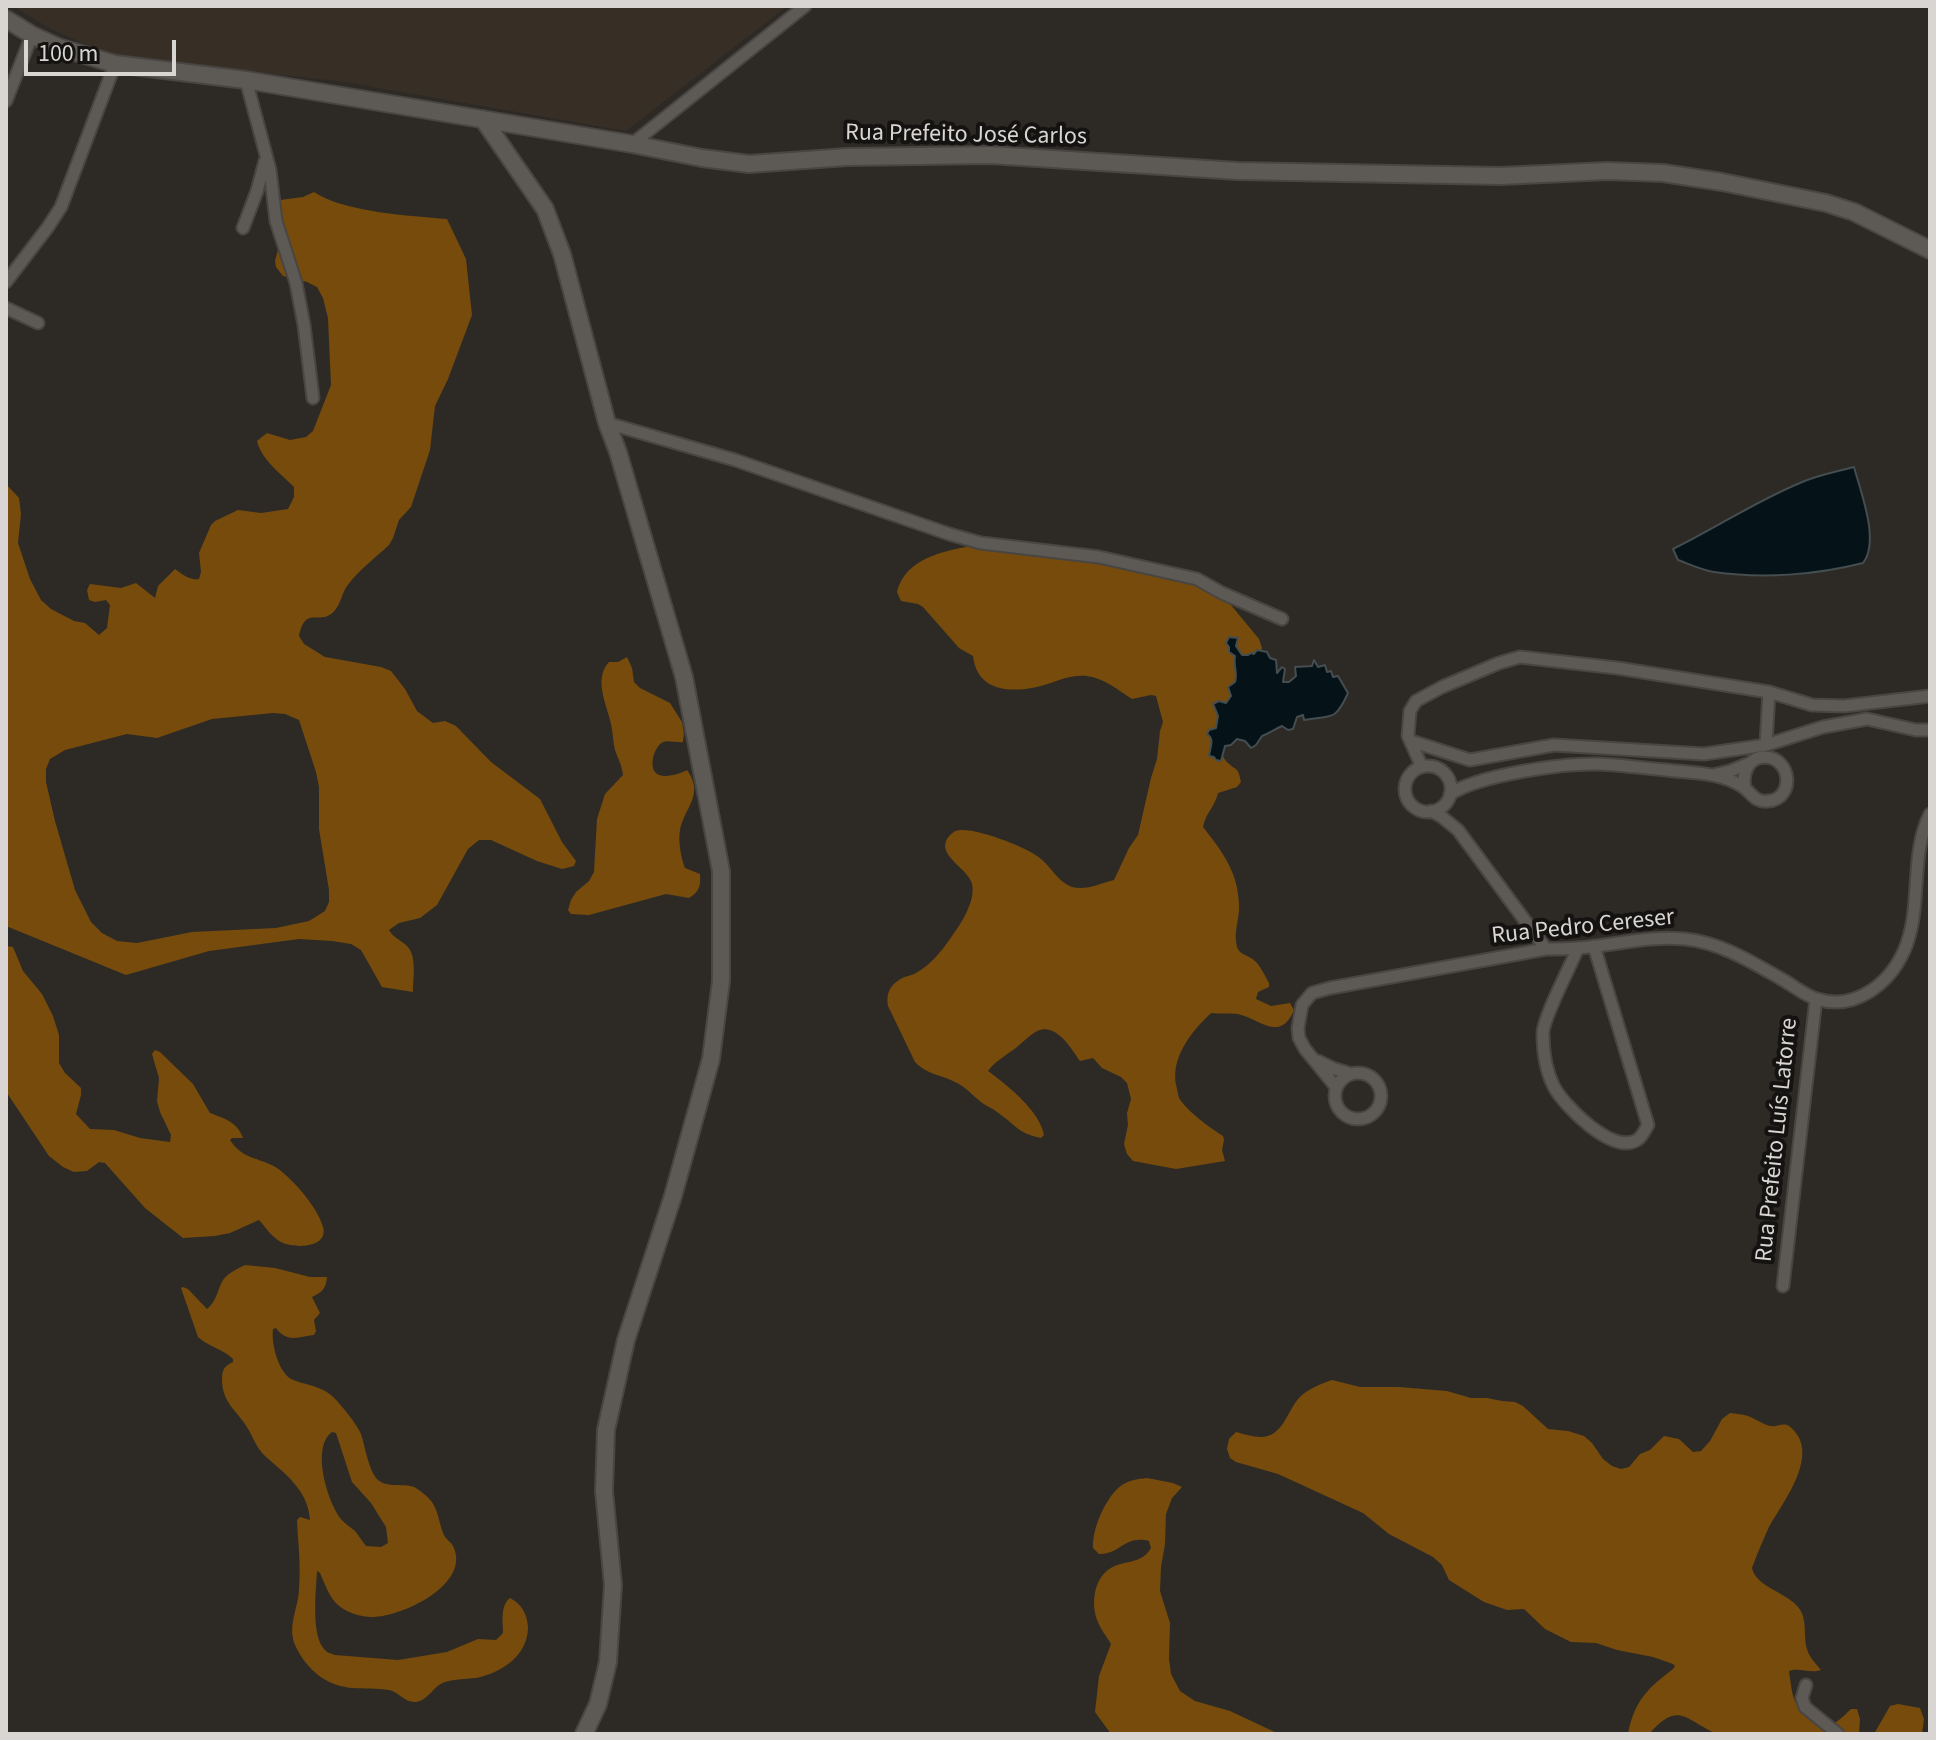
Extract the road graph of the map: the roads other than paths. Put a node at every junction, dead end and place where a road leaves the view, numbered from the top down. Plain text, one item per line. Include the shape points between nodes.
1 (805, 6) edge
2 (6, 19) edge
3 (32, 35) junction
4 (115, 64) junction
5 (246, 80) junction
6 (6, 101) edge
7 (483, 119) junction
8 (632, 144) junction
9 (266, 153) junction
10 (243, 228) dead end
11 (1930, 250) edge
12 (6, 282) edge
13 (6, 308) edge
14 (38, 323) dead end
15 (313, 398) dead end
16 (607, 423) junction
17 (1282, 619) dead end
18 (1769, 692) junction
19 (1930, 696) edge
20 (1930, 730) edge
21 (1411, 741) junction
22 (1766, 745) junction
23 (1751, 763) junction
24 (1422, 767) junction
25 (1446, 775) junction
26 (1713, 775) junction
27 (1481, 781) junction
28 (1745, 788) junction
29 (1449, 797) junction
30 (1431, 811) junction
31 (1930, 814) edge
32 (1458, 830) junction
33 (1594, 946) junction
34 (1578, 948) junction
35 (1546, 949) junction
36 (1816, 999) junction
37 (1314, 1059) junction
38 (1351, 1074) junction
39 (1336, 1087) junction
40 (1783, 1286) dead end
41 (1806, 1685) dead end
42 (584, 1734) edge
43 (1838, 1734) edge

1 - 8 street
2 - 3 main road, Rua Prefeito José Carlos
3 - 4 main road, Rua Prefeito José Carlos
3 - 6 street
4 - 5 main road, Rua Prefeito José Carlos
4 - 12 street via 61,207
5 - 7 main road, Rua Prefeito José Carlos
5 - 9 street
7 - 8 main road, Rua Prefeito José Carlos
7 - 16 main road via 545,209
8 - 11 main road, Rua Prefeito José Carlos via 749,164 991,155 1238,171 1663,173 1826,203
9 - 10 street
9 - 15 street via 276,221 299,297
13 - 14 street
16 - 17 street via 981,543 1099,557 1197,579
16 - 42 main road via 684,677 721,871 721,981 711,1059 626,1340 606,1430 604,1491 613,1585 608,1662
18 - 19 street via 1812,705 1844,706
18 - 21 street via 1520,657 1416,701 1408,724
18 - 22 street
20 - 22 street via 1867,719
21 - 22 street via 1470,760 1554,745 1704,754
21 - 24 street
23 - 26 street
23 - 28 street via 1745,770
23 - 28 street via 1758,758 1776,760 1786,771 1787,787 1767,802
24 - 25 street via 1435,767
24 - 30 street via 1409,776 1405,790 1411,804
25 - 27 street
25 - 29 street
26 - 27 street via 1598,764
26 - 28 street
27 - 29 street
29 - 30 street
29 - 32 street
30 - 32 street
31 - 36 street via 1910,929 1898,962 1886,979 1860,997
32 - 35 street
33 - 34 street, Rua Pedro Cereser
33 - 34 street via 1648,1125 1638,1139 1627,1143 1577,1116 1548,1070 1542,1029
33 - 36 street, Rua Pedro Cereser via 1653,938 1707,943 1732,951
34 - 35 street, Rua Pedro Cereser
35 - 37 street, Rua Pedro Cereser via 1312,993 1302,1005 1298,1028
36 - 40 street, Rua Prefeito Luís Latorre
37 - 38 street
37 - 39 street, Rua Pedro Cereser
38 - 39 street
38 - 39 street via 1369,1076 1378,1085 1380,1103 1373,1113 1356,1119 1344,1115 1336,1105
41 - 43 street via 1805,1707

